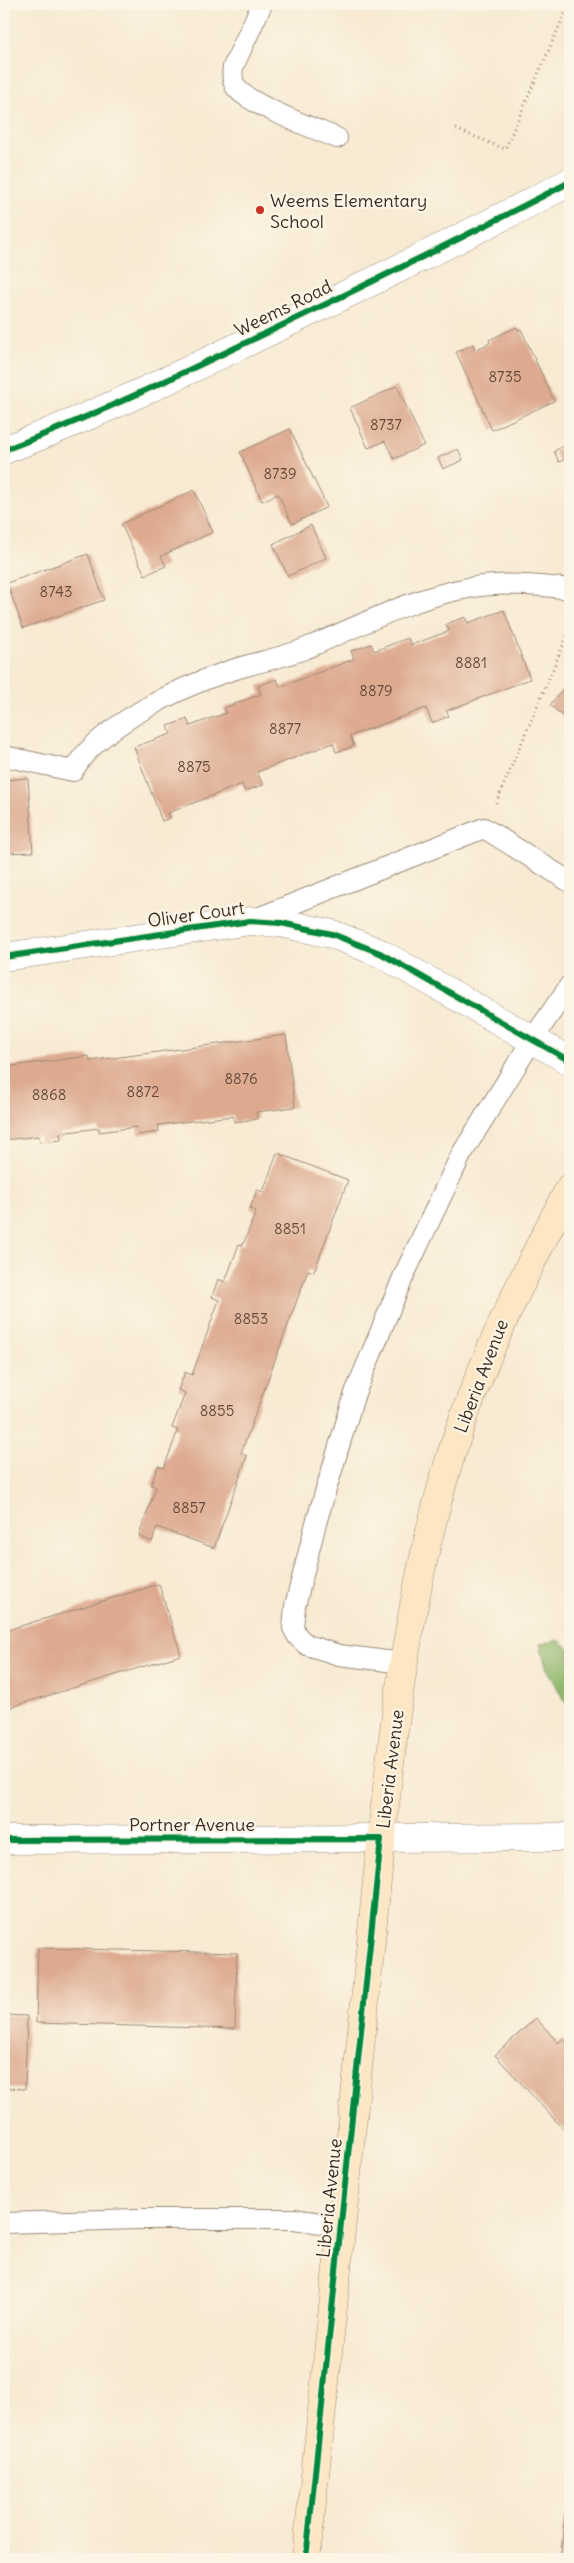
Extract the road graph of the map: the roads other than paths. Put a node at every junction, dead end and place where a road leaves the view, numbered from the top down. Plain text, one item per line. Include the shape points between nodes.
1 (262, 4) edge
2 (337, 138) dead end
3 (570, 182) edge
4 (4, 450) edge
5 (570, 589) edge
6 (4, 756) edge
7 (570, 882) edge
8 (250, 920) junction
9 (4, 957) edge
10 (570, 985) edge
11 (532, 1040) junction
12 (570, 1062) edge
13 (570, 1187) edge
14 (403, 1663) junction
15 (570, 1837) edge
16 (381, 1839) junction
17 (4, 1840) edge
18 (4, 2223) edge
19 (342, 2226) junction
20 (306, 2559) edge

1 - 2 lane via 233,67 236,87 250,100
3 - 4 street, Weems Road via 203,364 67,426
5 - 6 lane via 498,585 470,587 428,597 362,622 308,648 226,672 175,694 100,738 80,757 73,771
7 - 8 lane via 484,828
8 - 9 street, Oliver Court
8 - 11 street, Oliver Court via 332,934 380,953
10 - 11 lane
11 - 12 street, Oliver Court
11 - 14 lane via 461,1155 404,1275 358,1384 295,1606 294,1628 306,1645 339,1655
13 - 14 main road, Liberia Avenue via 515,1290 480,1372 444,1477 416,1587
14 - 16 main road, Liberia Avenue
15 - 16 street, Portner Avenue
16 - 17 street, Portner Avenue
16 - 19 main road, Liberia Avenue
18 - 19 lane via 137,2218 294,2219
19 - 20 main road, Liberia Avenue

